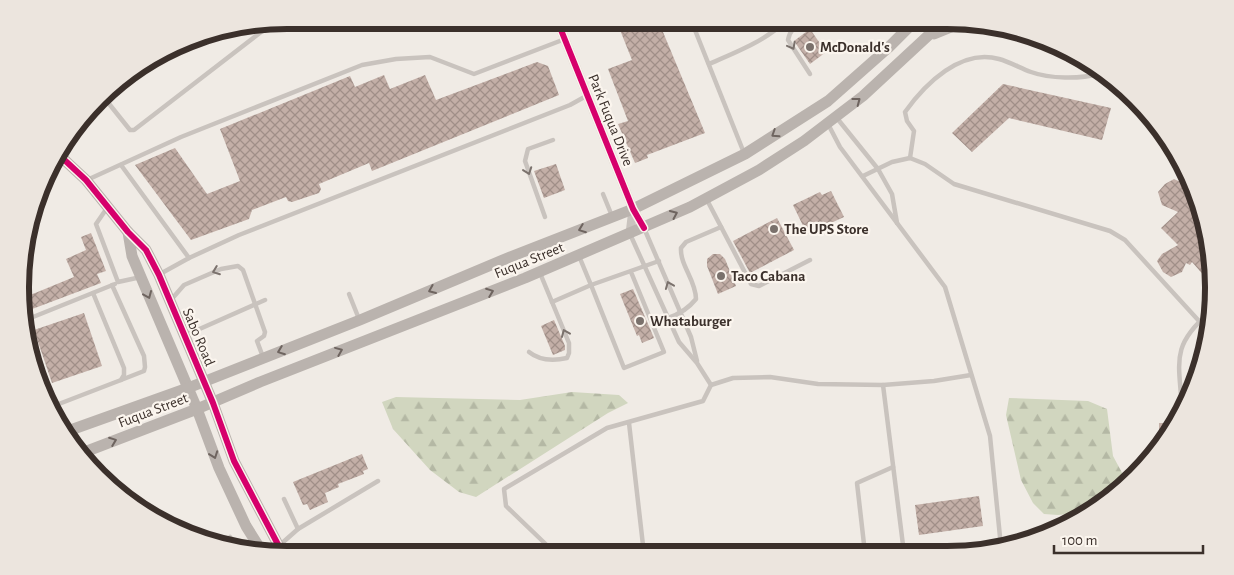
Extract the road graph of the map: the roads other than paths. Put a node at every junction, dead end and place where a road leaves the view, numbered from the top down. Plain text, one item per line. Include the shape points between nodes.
1 (561, 29) edge
2 (695, 29) edge
3 (777, 29) edge
4 (792, 29) edge
5 (907, 29) edge
6 (935, 29) edge
7 (945, 29) edge
8 (264, 30) edge
9 (927, 36) junction
10 (565, 39) junction
11 (709, 64) junction
12 (810, 74) dead end
13 (1094, 75) edge
14 (588, 95) junction
15 (108, 102) edge
16 (816, 108) junction
17 (832, 120) junction
18 (553, 140) dead end
19 (745, 154) junction
20 (63, 158) edge
21 (910, 158) junction
22 (121, 165) junction
23 (878, 168) junction
24 (759, 170) junction
25 (863, 176) junction
26 (86, 180) junction
27 (603, 194) dead end
28 (706, 198) junction
29 (108, 207) junction
30 (633, 209) junction
31 (545, 217) dead end
32 (613, 217) junction
33 (897, 224) junction
34 (721, 227) junction
35 (644, 228) junction
36 (128, 232) junction
37 (630, 234) junction
38 (579, 256) junction
39 (189, 258) junction
40 (810, 260) dead end
41 (659, 261) junction
42 (645, 267) junction
43 (540, 272) junction
44 (631, 272) junction
45 (159, 275) junction
46 (141, 277) junction
47 (118, 282) junction
48 (112, 285) junction
49 (591, 285) junction
50 (93, 293) junction
51 (349, 294) dead end
52 (265, 300) dead end
53 (170, 302) junction
54 (552, 302) junction
55 (255, 305) junction
56 (680, 314) junction
57 (668, 318) junction
58 (1203, 318) edge
59 (31, 319) edge
60 (360, 320) junction
61 (1200, 321) junction
62 (1203, 323) edge
63 (184, 336) junction
64 (368, 339) junction
65 (529, 352) dead end
66 (264, 358) junction
67 (697, 363) junction
68 (971, 374) junction
69 (122, 380) junction
70 (204, 382) junction
71 (711, 385) junction
72 (883, 385) junction
73 (188, 388) junction
74 (1181, 398) edge
75 (213, 403) junction
76 (57, 405) edge
77 (197, 409) junction
78 (629, 423) junction
79 (71, 430) edge
80 (87, 451) edge
81 (893, 467) junction
82 (378, 481) dead end
83 (284, 499) dead end
84 (298, 529) junction
85 (230, 537) dead end
86 (232, 540) edge
87 (1000, 540) edge
88 (258, 544) edge
89 (276, 546) edge
90 (283, 546) edge
91 (548, 546) edge
92 (643, 546) edge
93 (864, 546) edge
94 (903, 546) edge

1 - 10 street, Park Fuqua Drive
2 - 11 lane
3 - 11 lane via 751,46
4 -> 12 lane via 788,40
5 - 16 main road, Fuqua Street via 828,101
6 - 9 main road, Fuqua Street
7 - 9 main road
8 - 15 lane via 134,130 130,130
17 -> 9 main road, Fuqua Street via 863,96
10 - 14 street, Park Fuqua Drive
10 - 22 lane via 474,74 430,57 362,65 181,137
11 - 19 lane
13 - 21 lane via 1075,78 1032,73 995,58 961,61 939,76 905,112 914,132
14 - 30 street, Park Fuqua Drive
14 - 39 lane
16 - 17 main road
16 -> 19 main road, Fuqua Street
17 - 23 lane
17 - 24 main road, Fuqua Street
17 - 25 lane via 840,147
18 -> 31 lane via 528,149 525,161
19 - 24 main road
19 - 30 main road, Fuqua Street
20 - 26 main road, Sabo Road
21 - 23 lane
21 - 61 lane via 954,184 1110,231 1125,240
22 - 26 lane
22 - 39 lane
23 - 25 lane
23 - 33 lane via 892,194
24 - 28 main road, Fuqua Street
25 - 33 lane
26 - 29 main road, Sabo Road
27 - 32 lane
28 - 34 lane
35 -> 28 main road, Fuqua Street
29 - 36 main road, Sabo Road
29 - 47 lane via 96,224
30 - 32 main road, Fuqua Street
30 - 35 street, Park Fuqua Drive
30 - 37 street, Park Fuqua Drive
32 -> 60 main road, Fuqua Street
33 - 68 lane via 945,287
34 - 40 lane via 751,284 759,286
34 - 56 lane via 686,242 681,248 681,256 696,290 696,299
35 - 37 main road, Fuqua Street
35 - 41 lane, Park Fuqua Drive
36 - 45 main road, Sabo Road via 146,250
36 - 46 main road, Sabo Road via 132,256
37 - 38 main road, Fuqua Street
37 - 42 lane
38 - 43 main road, Fuqua Street
38 - 49 lane
39 - 45 lane
41 - 42 lane
56 -> 41 lane, Park Fuqua Drive
42 - 44 lane
42 - 57 lane
43 - 54 lane
64 -> 43 main road, Fuqua Street
44 - 49 lane
44 - 49 lane via 664,352 624,368
45 - 53 main road, Sabo Road
46 - 47 lane
46 -> 73 main road, Sabo Road
47 - 48 lane
48 - 50 lane
48 - 69 lane via 146,367 144,371
49 - 54 lane
50 - 59 lane
50 - 69 lane via 124,368
51 - 60 lane
52 - 55 lane
55 -> 53 lane via 243,270 238,266 221,269 184,285
53 - 63 main road, Sabo Road
65 -> 54 lane via 538,359 566,358 569,353 569,343
55 - 63 lane
55 - 66 lane via 265,332 258,341
56 - 57 lane
56 - 67 lane, Park Fuqua Drive
57 - 67 lane via 679,342
58 - 61 lane
60 - 64 main road
60 -> 66 main road, Fuqua Street
61 - 62 lane
61 - 74 lane via 1184,340 1178,359
63 - 70 main road, Sabo Road
75 -> 64 main road, Fuqua Street
66 - 70 main road, Fuqua Street
67 - 71 lane
68 - 72 lane
68 - 87 lane via 990,436
69 - 76 lane
70 - 73 main road, Fuqua Street
70 - 75 main road, Sabo Road
71 - 72 lane via 734,378 770,377 818,384
71 - 78 lane via 703,400
72 - 81 lane
73 - 77 main road, Sabo Road
73 - 79 main road, Fuqua Street
75 - 77 main road, Fuqua Street
75 - 89 main road, Sabo Road via 234,461
80 -> 77 main road, Fuqua Street
77 -> 88 main road, Sabo Road via 219,468
78 - 91 lane via 607,428 504,489 506,506
78 - 92 lane
81 - 93 lane via 857,482
81 - 94 lane
82 - 84 lane
83 - 84 lane
84 - 90 lane
85 - 86 lane

